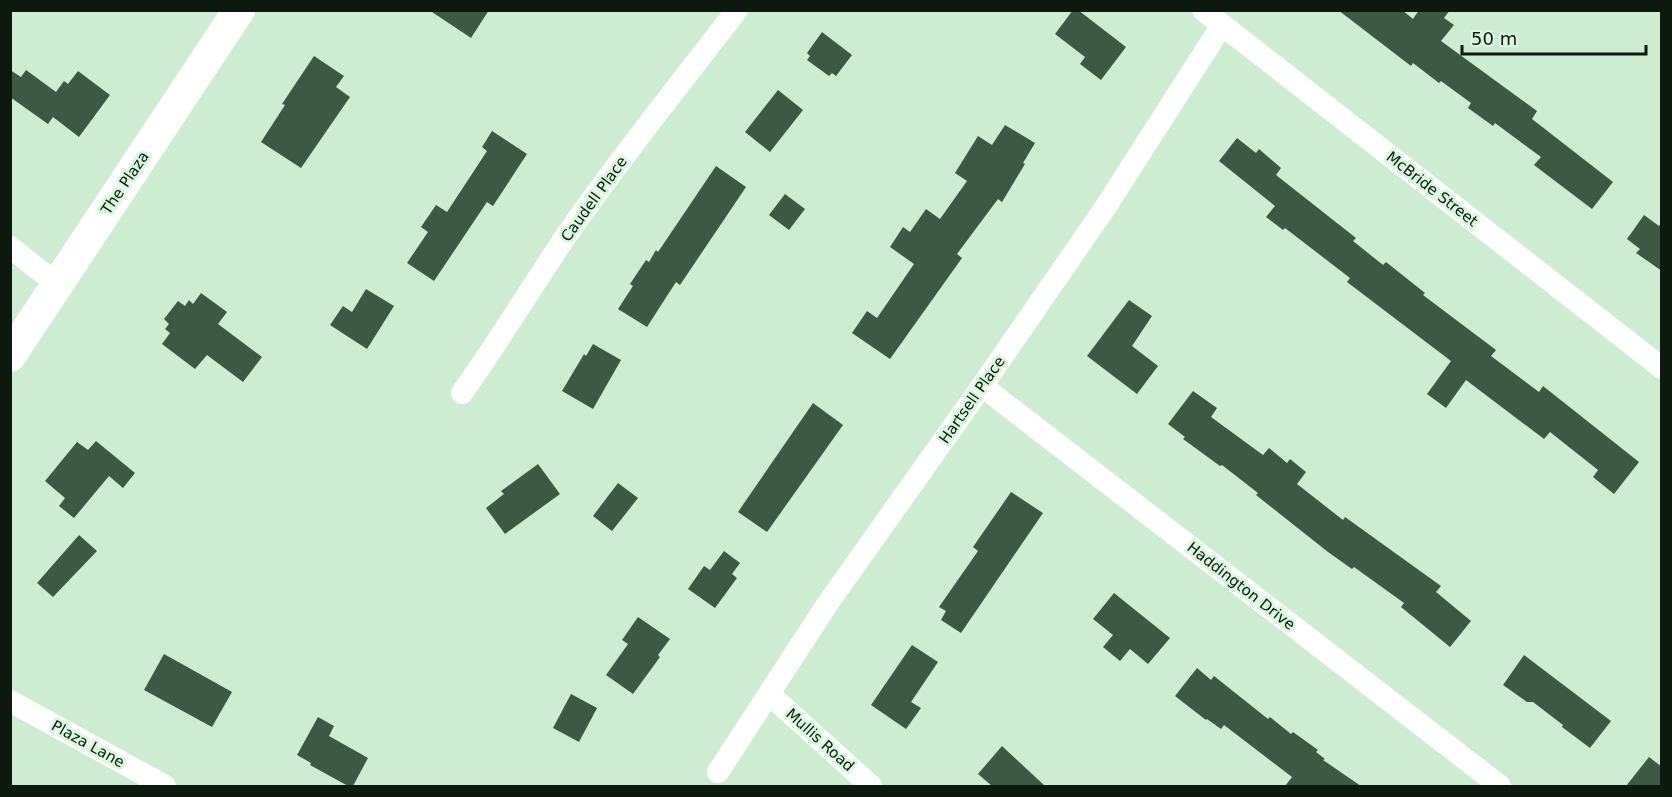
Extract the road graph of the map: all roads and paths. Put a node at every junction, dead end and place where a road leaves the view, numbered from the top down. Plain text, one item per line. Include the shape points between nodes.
1 (239, 10) edge
2 (736, 10) edge
3 (1203, 10) edge
4 (1222, 25) junction
5 (10, 248) edge
6 (57, 284) junction
7 (10, 356) edge
8 (1662, 368) edge
9 (982, 386) junction
10 (462, 393) dead end
11 (769, 693) junction
12 (10, 701) edge
13 (718, 772) dead end
14 (165, 786) edge
15 (871, 786) edge
16 (1500, 786) edge

1 - 6 main road, The Plaza
2 - 10 street, Caudell Place via 598,192
3 - 4 street, McBride Street
4 - 8 street, McBride Street
4 - 9 street, Hartsell Place via 1105,208
5 - 6 street
6 - 7 main road, The Plaza
9 - 11 street, Hartsell Place
9 - 16 street, Haddington Drive
11 - 13 street, Hartsell Place
11 - 15 street, Mullis Road
12 - 14 street, Plaza Lane

